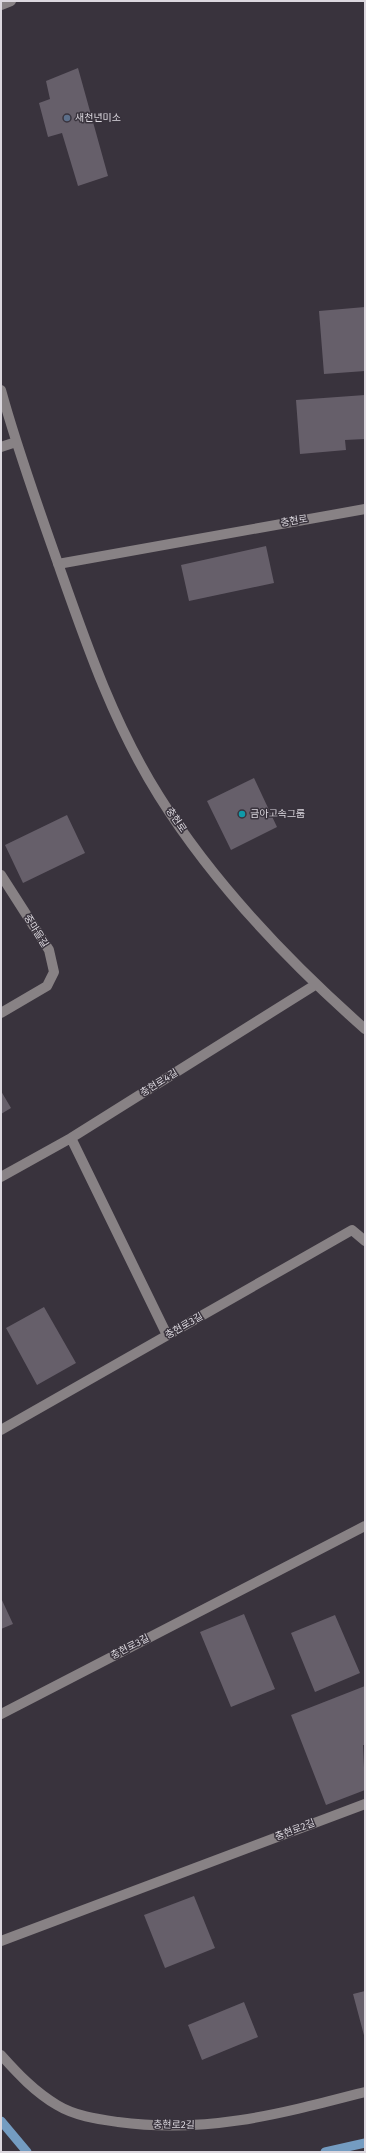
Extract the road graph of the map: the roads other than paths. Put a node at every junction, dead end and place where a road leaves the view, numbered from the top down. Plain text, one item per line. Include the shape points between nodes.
1 (11, 1) edge
2 (1, 5) edge
3 (1, 390) edge
4 (16, 442) junction
5 (1, 447) edge
6 (365, 509) edge
7 (58, 564) junction
8 (1, 875) edge
9 (315, 985) junction
10 (1, 1013) edge
11 (365, 1029) edge
12 (71, 1138) junction
13 (1, 1176) edge
14 (365, 1241) edge
15 (167, 1335) junction
16 (1, 1430) edge
17 (365, 1526) edge
18 (1, 1714) edge
19 (365, 1804) edge
20 (1, 1941) edge
21 (1, 2055) edge
22 (365, 2092) edge

1 - 2 street
3 - 4 street, 충현로
4 - 5 street
4 - 7 street, 충현로
6 - 7 street, 충현로
7 - 9 street, 충현로 via 117,721 158,796 195,848 261,930
8 - 10 street, 중마을길 via 49,950 54,972 47,986
9 - 11 street, 충현로
9 - 12 street, 충현로4길
12 - 13 street, 충현로4길
12 - 15 street
14 - 15 street, 충현로3길 via 352,1230
15 - 16 street, 충현로3길
17 - 18 street, 충현로3길
19 - 20 street, 충현로2길
21 - 22 street, 충현로2길 via 20,2077 58,2106 89,2118 132,2124 219,2124 276,2115

